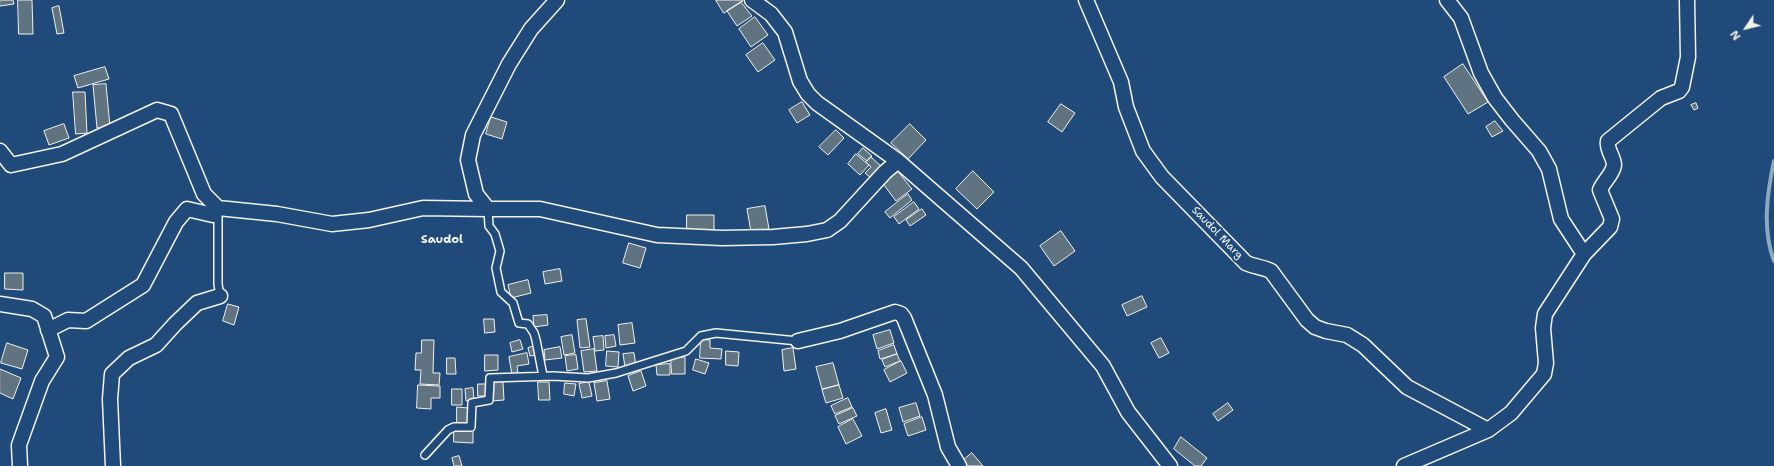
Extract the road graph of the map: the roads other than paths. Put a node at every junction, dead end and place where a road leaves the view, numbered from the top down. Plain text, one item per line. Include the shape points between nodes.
1 (557, 0) edge
2 (752, 0) edge
3 (1086, 0) edge
4 (1447, 0) edge
5 (1687, 0) edge
6 (0, 151) edge
7 (898, 161) junction
8 (218, 208) junction
9 (488, 209) junction
10 (1584, 254) junction
11 (220, 296) joint
12 (0, 304) edge
13 (48, 330) junction
14 (798, 341) joint
15 (542, 376) junction
16 (1488, 430) junction
17 (425, 455) dead end
18 (20, 466) edge
19 (113, 466) edge
20 (959, 466) edge
21 (1170, 466) edge
22 (1404, 466) edge

1 - 9 street via 531,29 509,64 473,135 468,160 476,194
2 - 7 street via 771,14 785,32 800,81 808,94
3 - 16 street, Saudol Marg via 1121,82 1126,107 1143,151 1162,177 1246,263 1271,271 1315,327 1347,335 1363,345 1407,387
4 - 10 street via 1461,18 1481,73 1495,98 1539,151 1548,169 1560,219
5 - 10 street via 1688,57 1682,87 1679,91 1661,98 1608,141 1614,165 1600,190 1612,219 1610,227
6 - 8 street via 11,165 62,154 157,110 171,114 204,194
7 - 9 street via 840,221 827,230 807,234 722,238 657,235 540,209
7 - 21 street via 1021,268 1103,366 1128,412
8 - 9 street via 277,214 332,224 368,220 423,208
8 - 11 lane
8 - 13 street via 213,215 186,209 176,222 143,285 86,321 68,320
9 - 15 lane via 489,226 495,234 500,251 496,268 501,292 513,303 519,322 528,324 534,333
10 - 16 street via 1545,314 1544,374 1511,413
11 - 19 street via 197,302 156,345 129,358 112,374 110,399
12 - 13 street via 32,309 44,316
13 - 18 street via 57,357 42,381 19,445
14 - 15 lane via 716,333 701,336 686,351 616,373 588,378
14 - 20 street via 840,331 895,312 901,314 936,394 948,447
15 - 17 lane via 490,378 489,400 472,403 471,427 454,427 448,430
16 - 22 street

